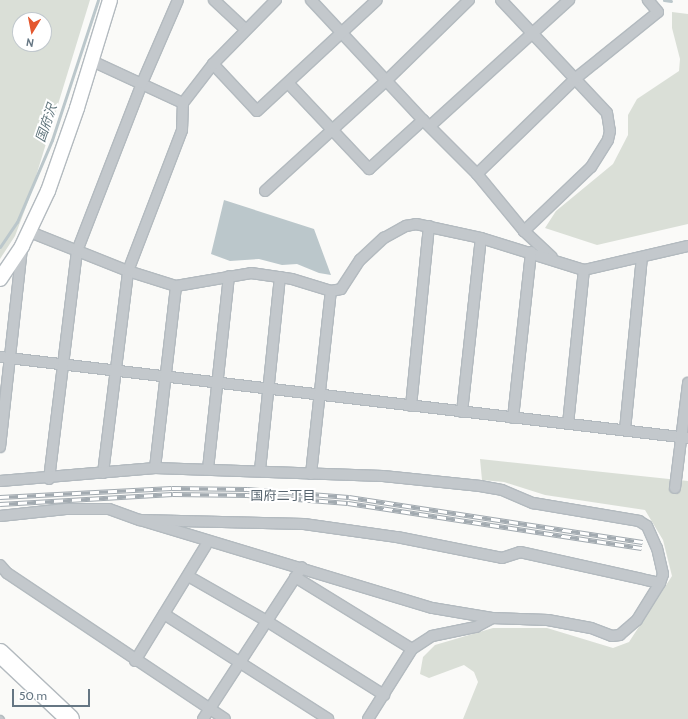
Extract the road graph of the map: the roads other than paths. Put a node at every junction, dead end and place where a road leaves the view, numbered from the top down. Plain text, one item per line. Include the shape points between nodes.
1 (110, 0) edge
2 (178, 0) edge
3 (214, 0) edge
4 (276, 0) edge
5 (311, 0) edge
6 (377, 0) edge
7 (469, 0) edge
8 (501, 0) edge
9 (569, 0) edge
10 (648, 0) edge
11 (245, 29) junction
12 (530, 32) junction
13 (342, 33) junction
14 (92, 60) junction
15 (213, 64) junction
16 (576, 78) junction
17 (386, 81) junction
18 (142, 83) junction
19 (288, 84) junction
20 (183, 103) junction
21 (426, 124) junction
22 (332, 129) junction
23 (477, 174) junction
24 (265, 191) dead end
25 (429, 226) junction
26 (524, 231) junction
27 (30, 232) junction
28 (481, 238) junction
29 (22, 246) junction
30 (688, 246) edge
31 (77, 251) junction
32 (531, 252) junction
33 (553, 258) junction
34 (642, 258) junction
35 (584, 270) junction
36 (128, 271) junction
37 (229, 276) junction
38 (280, 277) junction
39 (0, 279) edge
40 (176, 286) junction
41 (331, 291) junction
42 (5, 358) edge
43 (63, 365) junction
44 (116, 371) junction
45 (166, 377) junction
46 (217, 383) junction
47 (688, 383) edge
48 (269, 389) junction
49 (321, 395) junction
50 (411, 406) junction
51 (462, 412) junction
52 (513, 418) junction
53 (568, 424) junction
54 (625, 430) junction
55 (685, 437) edge
56 (0, 447) edge
57 (155, 468) junction
58 (208, 470) junction
59 (260, 470) junction
60 (103, 473) junction
61 (311, 474) junction
62 (49, 479) junction
63 (0, 482) edge
64 (675, 488) dead end
65 (0, 516) edge
66 (140, 520) junction
67 (206, 545) dead end
68 (0, 565) edge
69 (302, 567) junction
70 (188, 576) junction
71 (295, 577) junction
72 (660, 583) junction
73 (164, 614) junction
74 (492, 618) junction
75 (265, 620) junction
76 (412, 649) junction
77 (0, 653) edge
78 (136, 661) junction
79 (240, 662) junction
80 (384, 695) junction
81 (210, 709) junction
82 (70, 719) edge
83 (203, 719) edge
84 (225, 719) edge
85 (328, 719) edge
86 (368, 719) edge

1 - 14 street
2 - 18 street
3 - 11 street
4 - 11 street
5 - 13 street
6 - 13 street
7 - 17 street
8 - 12 street
9 - 12 street
10 - 16 street via 658,12
11 - 15 street
12 - 16 street
12 - 21 street
13 - 17 street
13 - 19 street
14 - 18 street
14 - 27 street via 59,162
15 - 19 street via 257,111
15 - 20 street
16 - 23 street
16 - 26 street via 607,113 610,131 608,140 591,167
17 - 21 street
17 - 22 street
18 - 20 street
18 - 31 street
19 - 22 street
20 - 36 street via 182,130
21 - 22 street via 369,169
21 - 23 street
22 - 24 street
23 - 26 street
25 - 28 street
25 - 41 street via 406,226 384,238 360,260 341,289
25 - 50 street
26 - 33 street
27 - 29 street
27 - 31 street
28 - 32 street
28 - 51 street
29 - 39 street
29 - 42 street
30 - 34 street
31 - 36 street
31 - 43 street
32 - 33 street
32 - 52 street
33 - 35 street
34 - 35 street
34 - 54 street
35 - 53 street
36 - 40 street
36 - 44 street
37 - 38 street via 251,273
37 - 40 street
37 - 46 street
38 - 41 street
38 - 48 street
40 - 45 street
41 - 49 street
42 - 43 street
42 - 56 street
43 - 44 street
43 - 62 street
44 - 45 street
44 - 60 street
45 - 46 street
45 - 57 street
46 - 48 street
46 - 58 street
47 - 55 street
48 - 49 street
48 - 59 street
49 - 50 street
49 - 61 street
50 - 51 street
51 - 52 street
52 - 53 street
53 - 54 street
54 - 55 street
55 - 64 street
57 - 58 street
57 - 60 street
58 - 59 street
59 - 61 street
60 - 62 street
61 - 72 street via 383,476 480,486 502,490 534,503 639,521 647,526 657,548 663,574
62 - 63 street
65 - 66 street via 66,509 110,509
66 - 69 street
66 - 72 street via 304,524 397,537 502,558 520,552
67 - 70 street
68 - 78 street via 7,573
69 - 71 street
69 - 74 street via 432,608
70 - 73 street
70 - 75 street
71 - 75 street
71 - 76 street
72 - 74 street via 637,620 620,635 612,636 591,628 548,620
73 - 78 street
73 - 79 street
74 - 76 street via 476,627 432,636
75 - 79 street
75 - 80 street
76 - 80 street
77 - 82 highway
78 - 81 street
79 - 81 street
79 - 85 street
80 - 86 street
81 - 83 street
81 - 84 street

